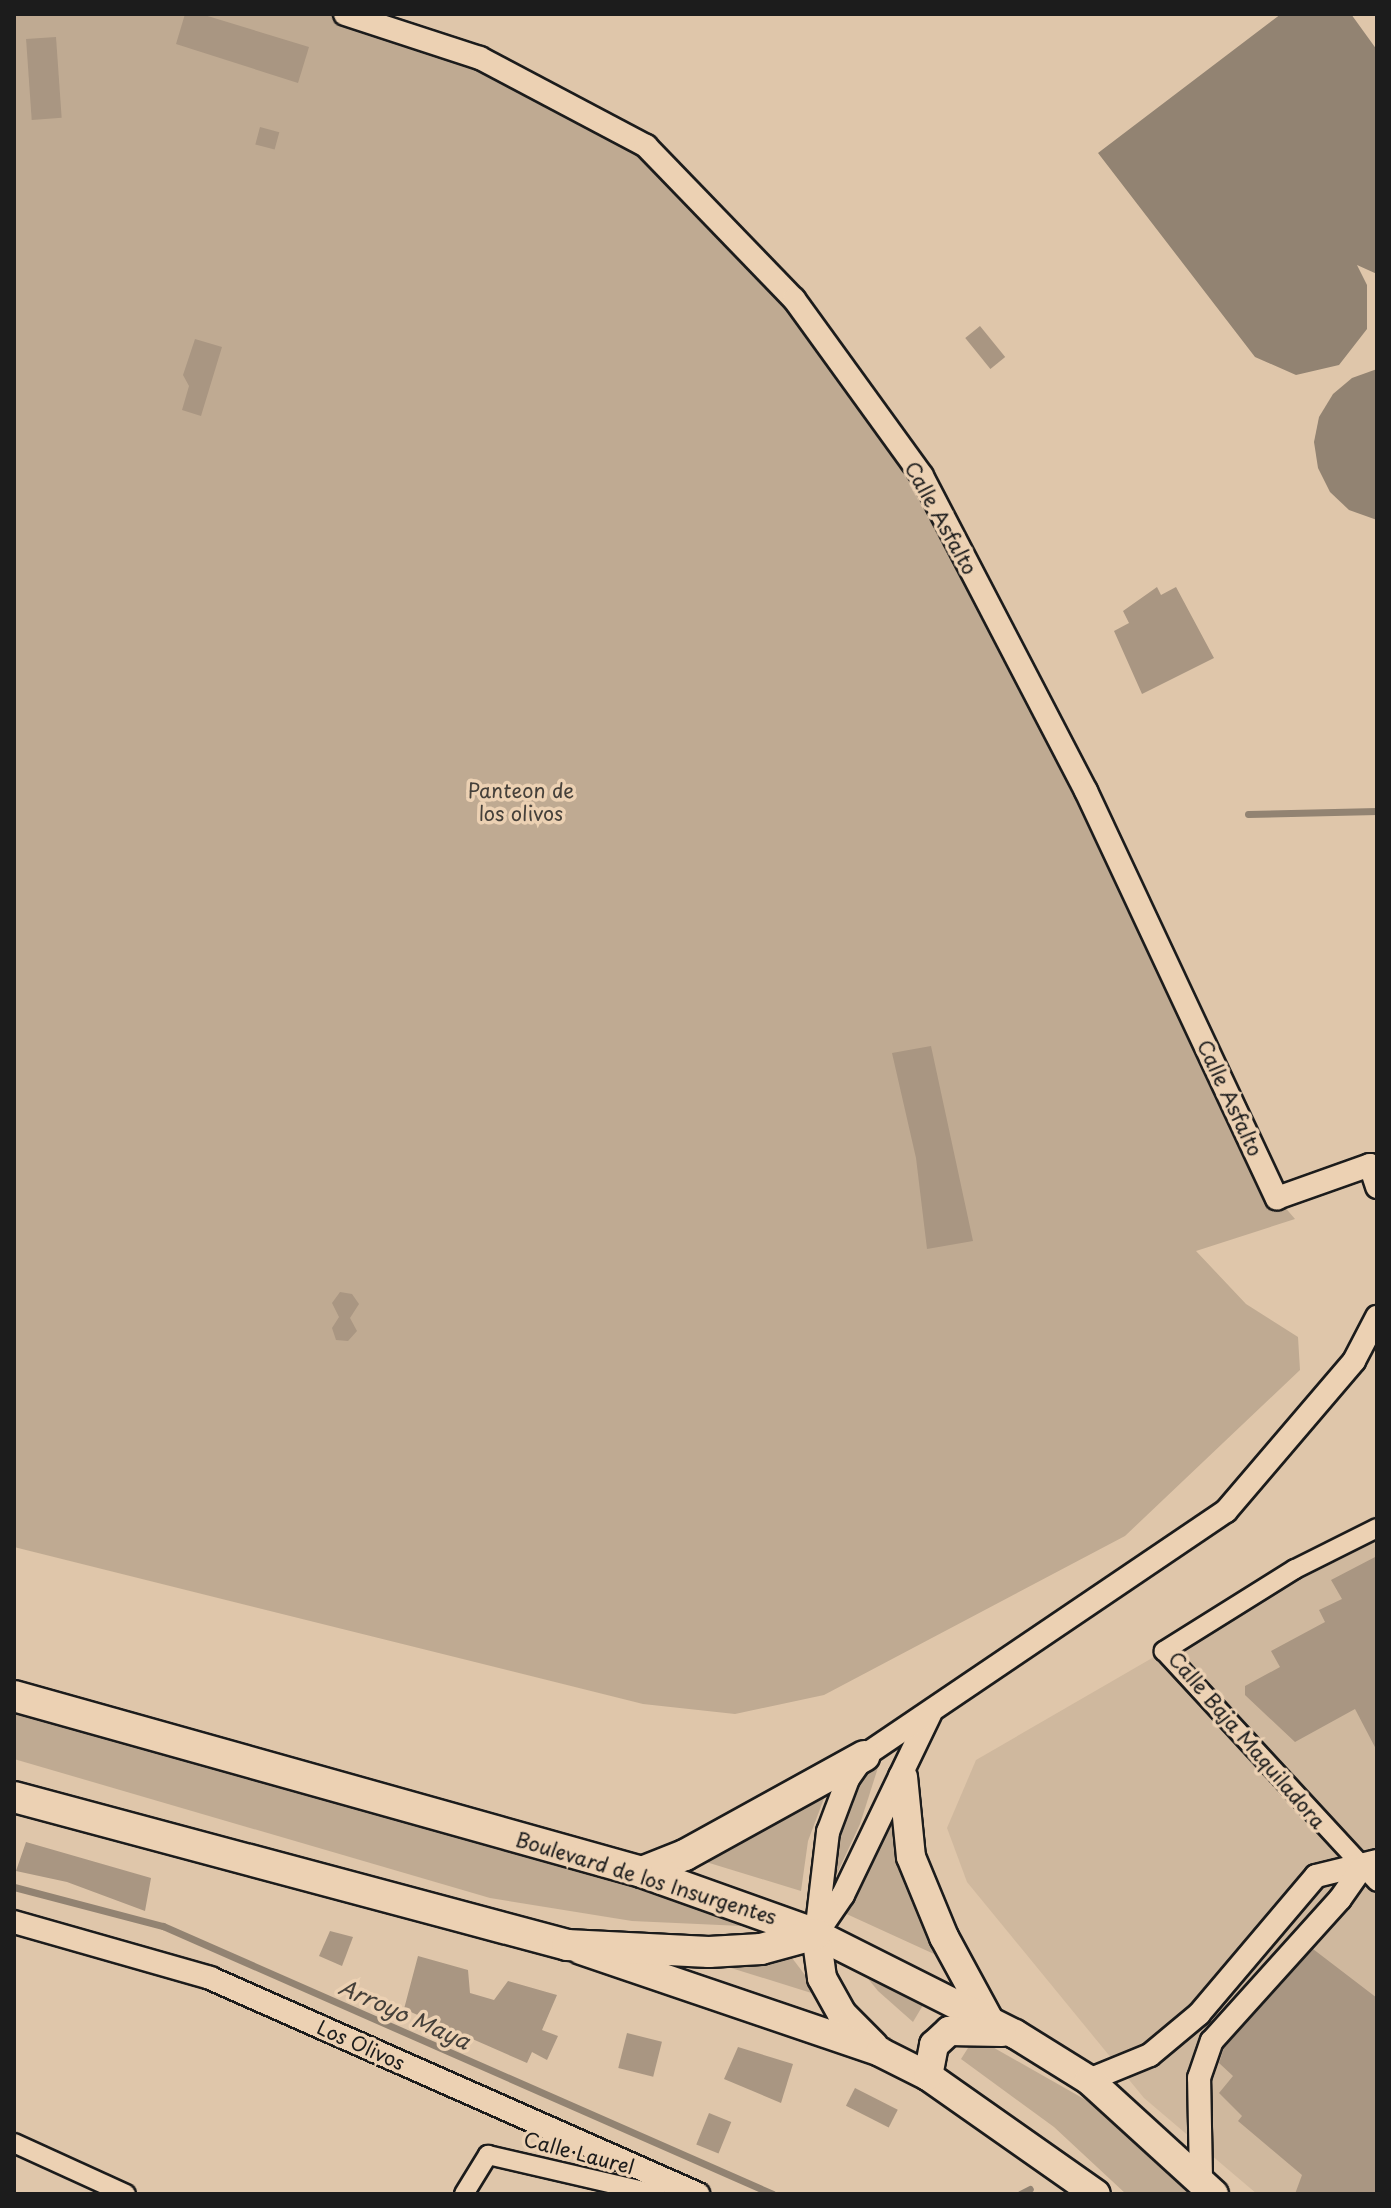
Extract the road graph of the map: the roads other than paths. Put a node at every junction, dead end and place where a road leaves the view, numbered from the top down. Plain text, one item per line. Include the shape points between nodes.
1 (345, 14) edge
2 (1374, 1164) edge
3 (1377, 1187) edge
4 (1377, 1317) edge
5 (1377, 1528) edge
6 (14, 1696) edge
7 (930, 1714) junction
8 (864, 1756) junction
9 (903, 1777) junction
10 (14, 1797) edge
11 (1372, 1871) edge
12 (642, 1872) junction
13 (18, 1925) edge
14 (816, 1934) junction
15 (567, 1945) junction
16 (989, 2020) junction
17 (1015, 2034) junction
18 (880, 2052) junction
19 (928, 2076) junction
20 (1089, 2080) junction
21 (14, 2143) edge
22 (1208, 2187) edge
23 (126, 2194) edge
24 (464, 2194) edge
25 (657, 2194) edge
26 (698, 2194) edge
27 (1096, 2194) edge

1 - 2 street, Calle Asfalto via 480,58 646,146 794,299 922,476 1086,791 1277,1198
2 - 3 street
4 - 7 street via 1354,1361 1226,1511
5 - 11 street, Calle Baja Maquiladora via 1295,1569 1164,1651
6 - 12 highway, Boulevard de los Insurgentes
7 - 8 street
7 - 9 street
8 - 12 highway via 685,1855
8 - 14 street via 848,1779 828,1832
9 - 14 street via 843,1895
9 - 16 main road via 911,1857 944,1937
10 - 15 highway
11 - 20 street via 1316,1876 1199,2014 1150,2055
11 - 22 street via 1340,1899 1212,2041 1199,2078
12 - 14 highway, Boulevard de los Insurgentes
13 - 26 street, Los Olivos via 210,1978
14 - 15 highway via 761,1949 709,1952
14 - 16 main road, Boulevard de los Insurgentes
14 - 18 main road via 822,1978 842,2014
15 - 18 main road
16 - 17 main road, Boulevard de los Insurgentes
17 - 19 main road via 949,2031 934,2045
17 - 20 main road, Boulevard de los Insurgentes
18 - 19 main road
19 - 27 main road
20 - 22 main road, Boulevard de los Insurgentes
21 - 23 street
24 - 25 street, Calle Laurel via 488,2155

